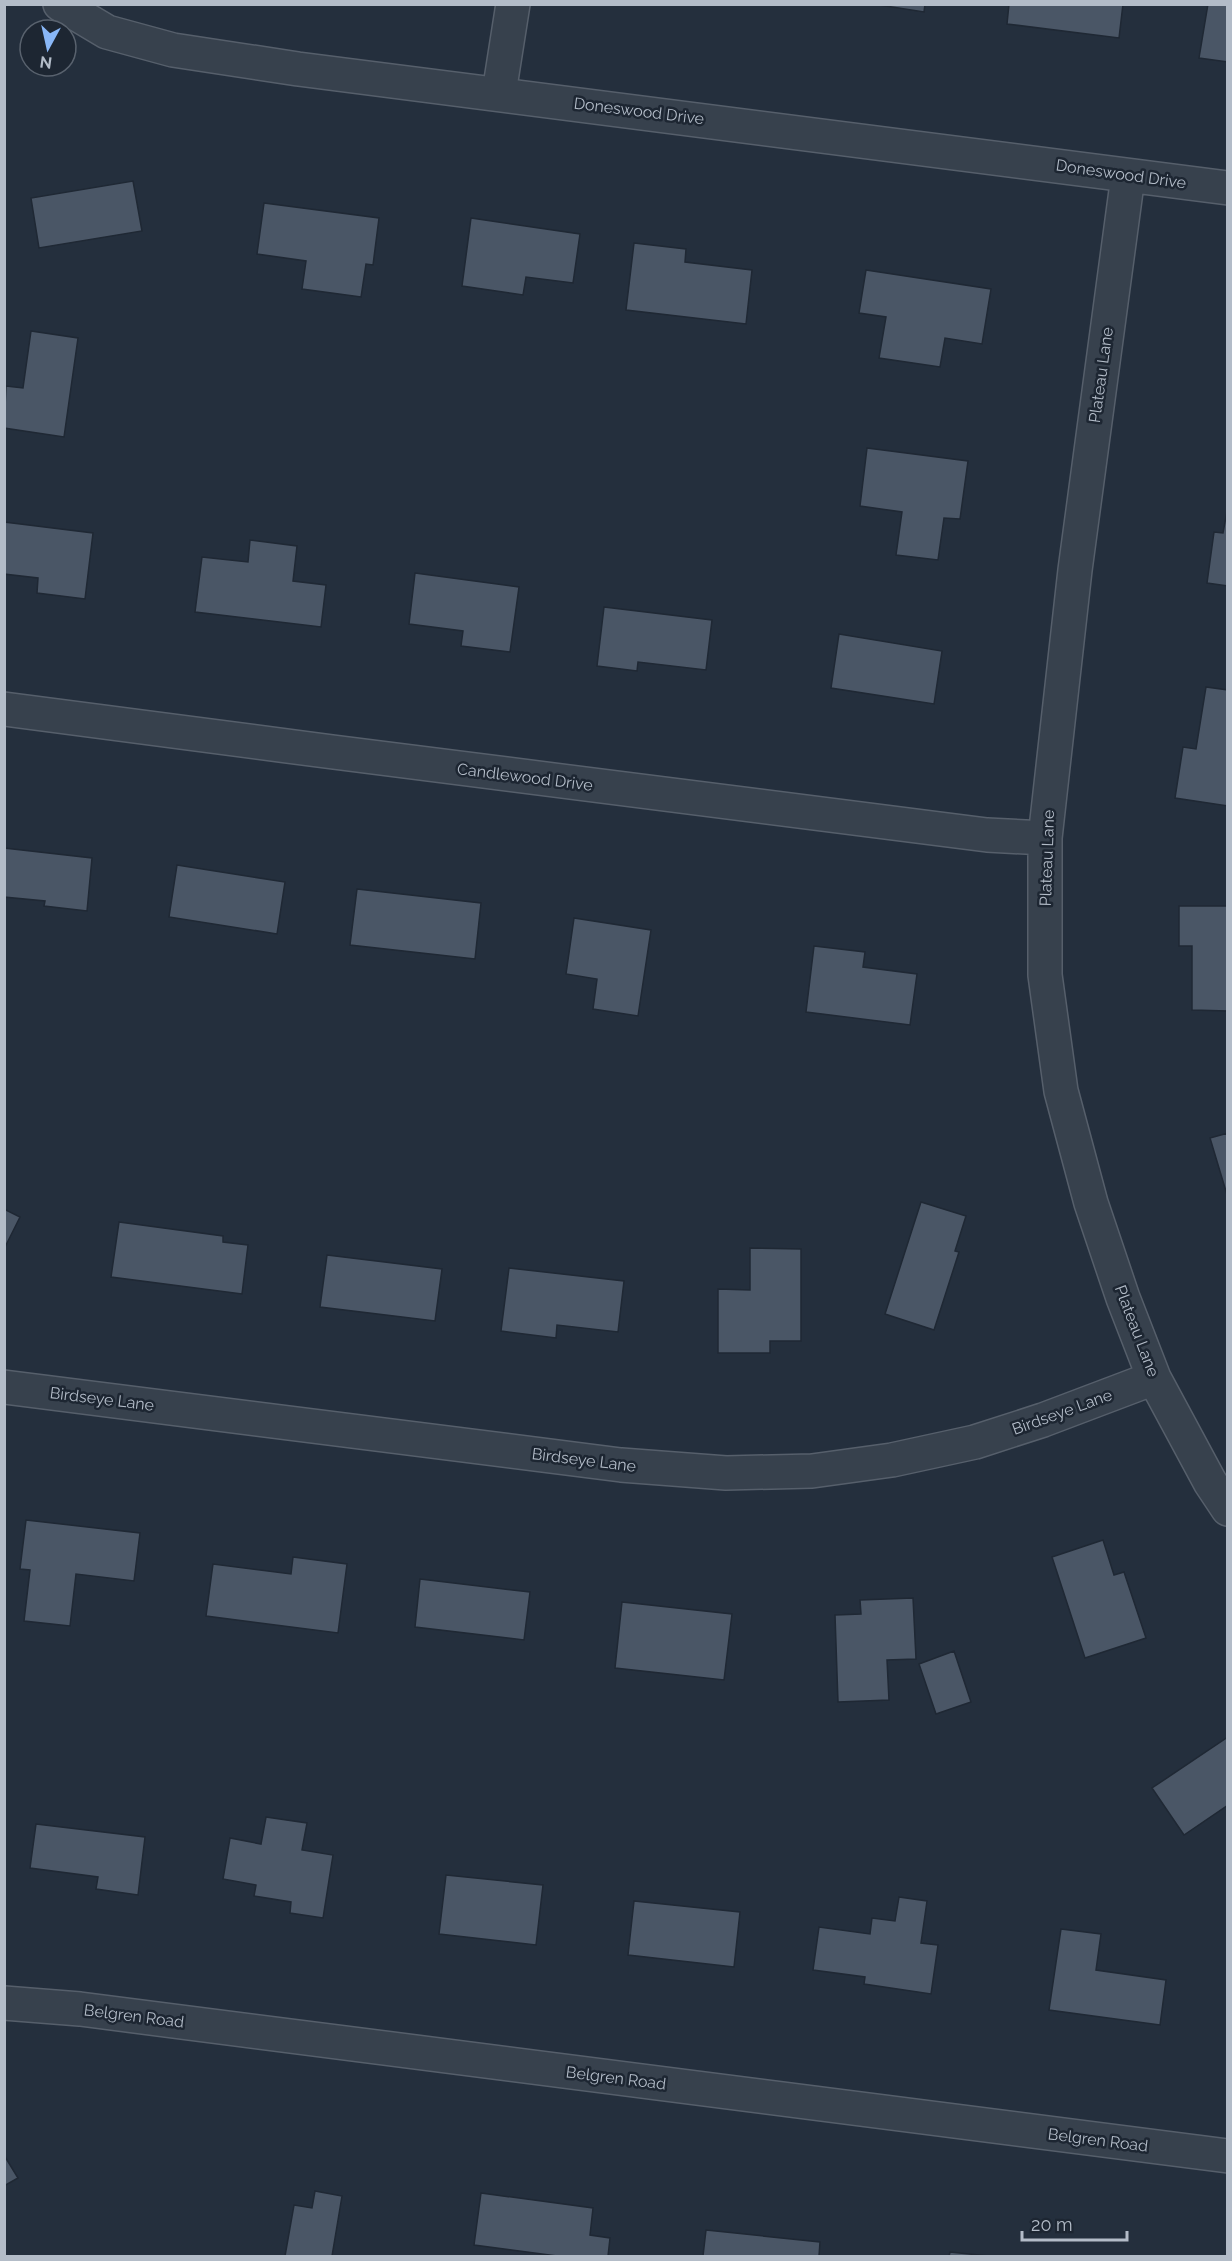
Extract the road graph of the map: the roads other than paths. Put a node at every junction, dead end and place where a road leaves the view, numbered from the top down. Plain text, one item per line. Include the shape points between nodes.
1 (60, 4) edge
2 (513, 4) edge
3 (499, 93) junction
4 (1128, 176) junction
5 (1227, 188) edge
6 (4, 709) edge
7 (1045, 838) junction
8 (1154, 1378) junction
9 (4, 1387) edge
10 (1227, 1509) edge
11 (4, 2003) edge
12 (1227, 2156) edge

1 - 3 street, Doneswood Drive via 107,32 173,50
2 - 3 street
3 - 4 street, Doneswood Drive
4 - 5 street, Doneswood Drive
4 - 7 street, Plateau Lane via 1075,570
6 - 7 street, Candlewood Drive via 964,832
7 - 8 street, Plateau Lane via 1045,975 1061,1091 1091,1203
8 - 9 street, Birdseye Lane via 1043,1420 944,1449 812,1471 726,1473 621,1466
8 - 10 street, Plateau Lane
11 - 12 street, Belgren Road via 80,2009

